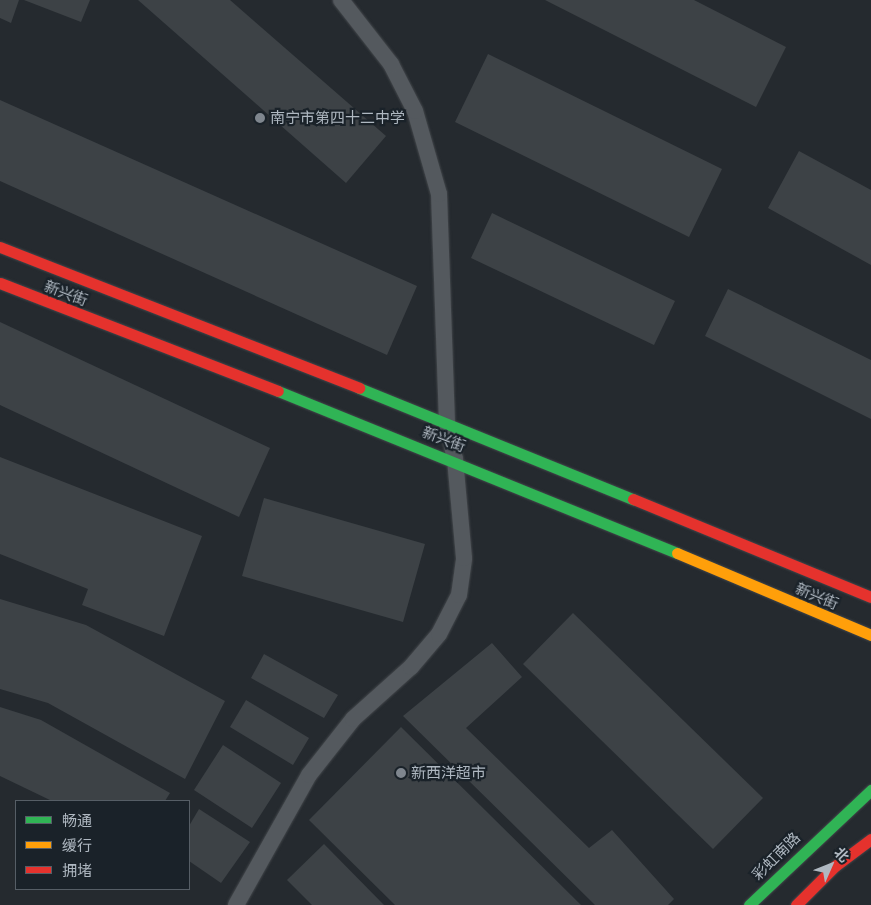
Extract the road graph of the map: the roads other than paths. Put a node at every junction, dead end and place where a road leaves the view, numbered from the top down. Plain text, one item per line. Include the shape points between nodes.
1 (341, 0) edge
2 (0, 247) edge
3 (0, 283) edge
4 (447, 423) junction
5 (455, 459) junction
6 (871, 597) edge
7 (871, 635) edge
8 (871, 790) edge
9 (871, 840) edge
10 (236, 905) edge
11 (749, 905) edge
12 (796, 905) edge

1 - 4 lane via 391,64 415,110 439,194
2 - 4 main road, 新兴街
3 - 5 main road, 新兴街
4 - 5 lane
4 - 6 main road, 新兴街
5 - 7 main road, 新兴街
5 - 10 lane via 464,558 459,595 439,634 411,668 353,719 310,775
8 - 11 main road, 彩虹南路
9 - 12 main road via 835,866

